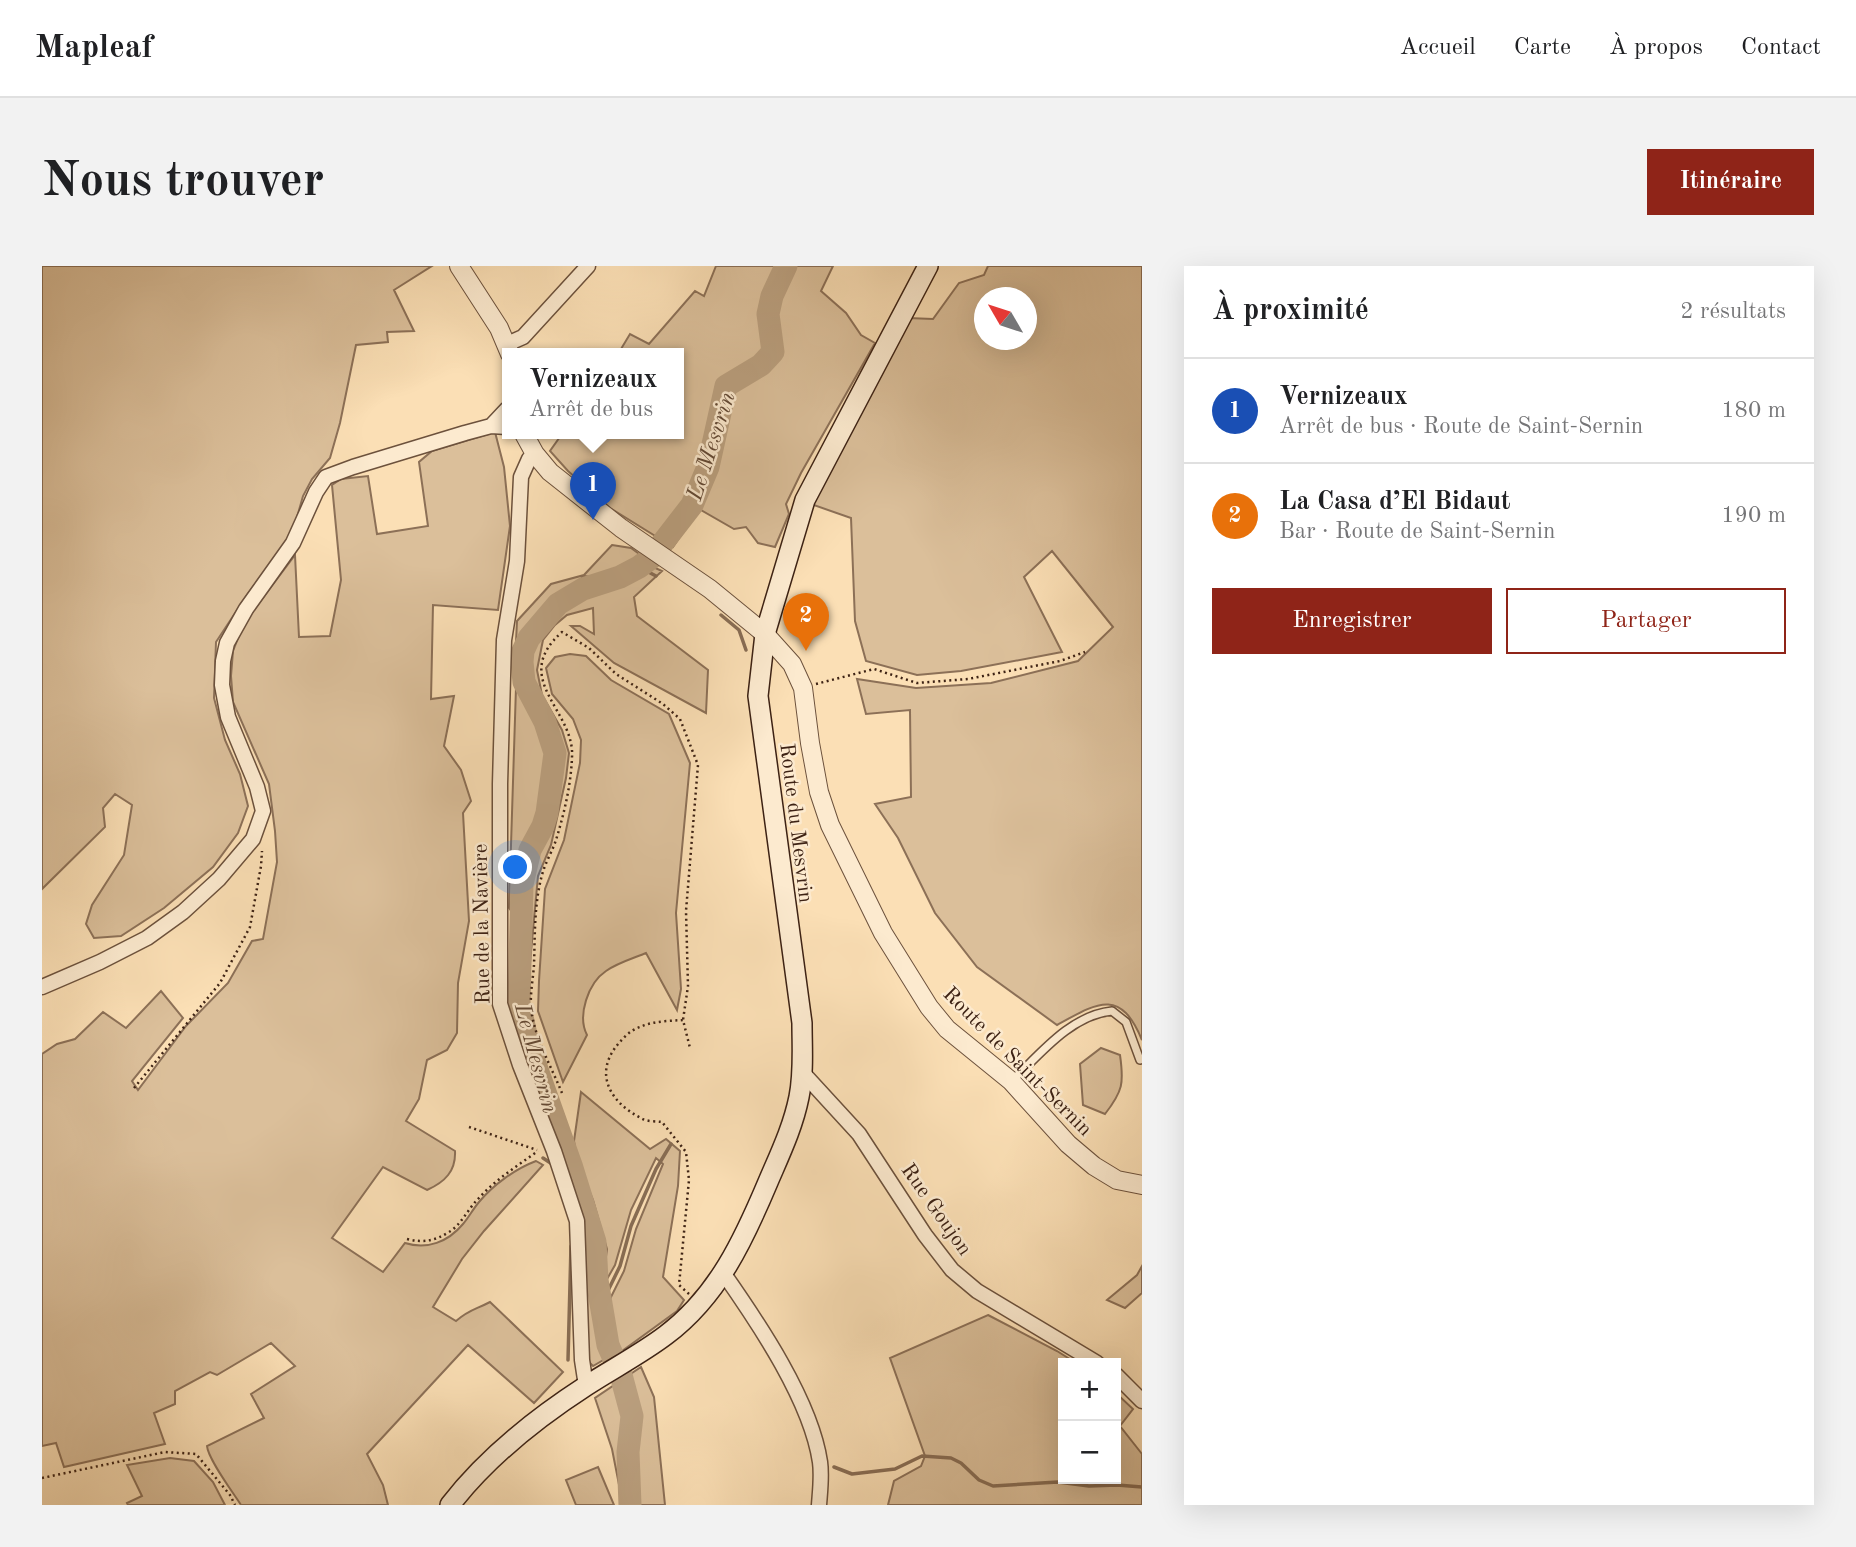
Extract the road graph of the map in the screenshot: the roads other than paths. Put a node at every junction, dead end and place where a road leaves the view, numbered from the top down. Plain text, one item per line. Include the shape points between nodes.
1 (459, 266) edge
2 (588, 266) edge
3 (928, 266) edge
4 (508, 348) edge
5 (510, 348) edge
6 (502, 414) edge
7 (491, 426) junction
8 (502, 427) edge
9 (527, 439) edge
10 (535, 454) junction
11 (765, 634) junction
12 (42, 987) edge
13 (1140, 1059) edge
14 (803, 1073) junction
15 (1011, 1081) junction
16 (1142, 1185) edge
17 (724, 1274) junction
18 (1089, 1358) edge
19 (593, 1381) junction
20 (1121, 1381) edge
21 (1142, 1401) edge
22 (450, 1505) edge
23 (819, 1505) edge

1 - 4 street
2 - 5 street
3 - 11 main road, Route du Mesvrin via 804,500
6 - 7 street
7 - 8 street
7 - 12 street via 326,477 293,543 227,643 223,661 228,718 263,811 253,839 219,879 147,938
9 - 10 street
10 - 11 street, Route de Saint-Sernin via 550,472
10 - 19 street, Rue de la Navière via 521,477 517,561 504,640 500,1004 577,1221 582,1360
11 - 14 main road, Route du Mesvrin via 758,696 802,1023
11 - 15 street, Route de Saint-Sernin via 792,664 803,688 810,743 830,825 883,933 947,1029
13 - 15 lane via 1126,1022 1112,1011 1098,1013 1069,1028
14 - 17 main road, Route du Mesvrin via 783,1148
14 - 18 street, Rue Goujon via 859,1134 951,1270
15 - 16 street, Route de Saint-Sernin via 1094,1166 1117,1180
17 - 19 main road, Route du Mesvrin via 670,1333
17 - 23 street via 806,1414 820,1458
19 - 22 main road, Route du Mesvrin via 511,1441
20 - 21 street

